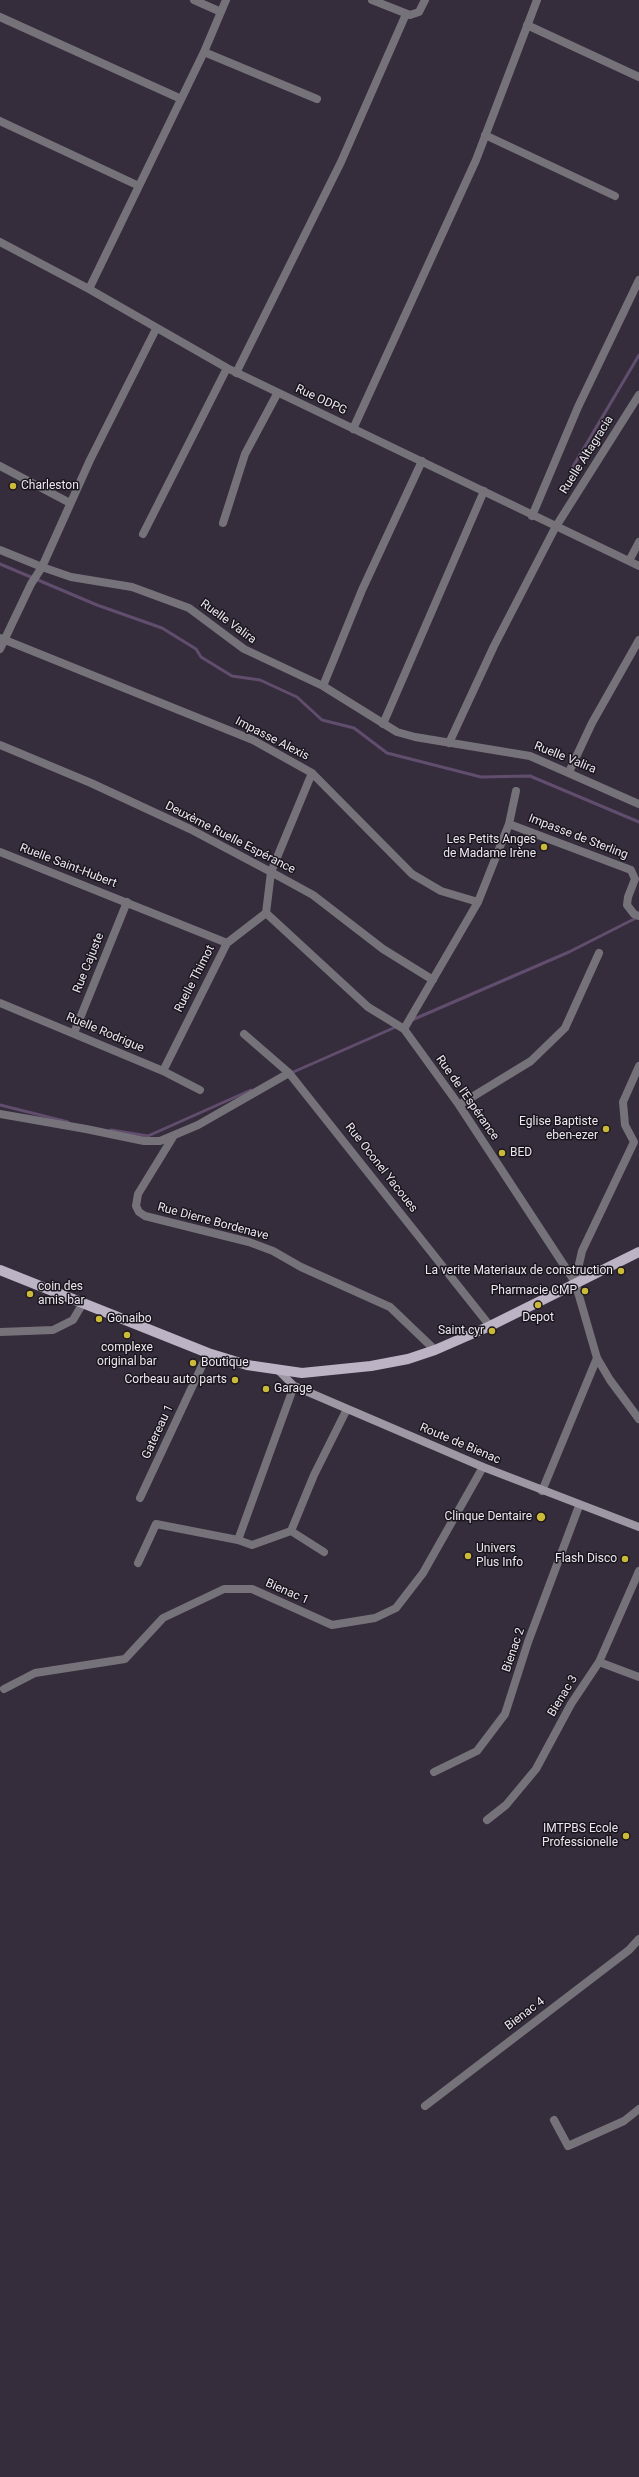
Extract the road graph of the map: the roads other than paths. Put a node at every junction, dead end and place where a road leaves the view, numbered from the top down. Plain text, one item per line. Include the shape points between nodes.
1 (194, 0) edge
2 (226, 0) edge
3 (372, 0) edge
4 (425, 0) edge
5 (537, 0) edge
6 (221, 12) junction
7 (406, 14) junction
8 (0, 17) edge
9 (527, 26) junction
10 (204, 52) junction
11 (639, 77) edge
12 (179, 98) junction
13 (317, 99) dead end
14 (0, 121) edge
15 (485, 135) junction
16 (139, 186) junction
17 (615, 196) dead end
18 (0, 242) edge
19 (639, 280) edge
20 (89, 289) junction
21 (156, 328) junction
22 (227, 368) junction
23 (236, 373) junction
24 (277, 394) junction
25 (639, 395) edge
26 (353, 429) junction
27 (422, 461) junction
28 (0, 466) edge
29 (484, 491) junction
30 (70, 503) junction
31 (532, 516) junction
32 (223, 523) dead end
33 (555, 528) junction
34 (143, 534) dead end
35 (639, 542) edge
36 (0, 550) edge
37 (629, 562) junction
38 (639, 566) edge
39 (42, 567) junction
40 (2, 639) edge
41 (639, 640) edge
42 (0, 649) edge
43 (323, 686) junction
44 (383, 724) junction
45 (449, 742) junction
46 (0, 745) edge
47 (569, 772) junction
48 (312, 773) junction
49 (516, 791) dead end
50 (639, 804) edge
51 (510, 824) junction
52 (0, 852) edge
53 (271, 872) junction
54 (127, 902) junction
55 (478, 902) junction
56 (266, 913) junction
57 (639, 916) edge
58 (227, 943) junction
59 (599, 953) dead end
60 (433, 980) junction
61 (0, 1003) edge
62 (404, 1029) junction
63 (74, 1033) junction
64 (244, 1034) dead end
65 (639, 1066) edge
66 (163, 1071) junction
67 (289, 1073) junction
68 (200, 1090) dead end
69 (458, 1105) junction
70 (0, 1114) edge
71 (173, 1137) junction
72 (639, 1252) edge
73 (0, 1270) edge
74 (575, 1282) junction
75 (83, 1304) junction
76 (490, 1326) junction
77 (0, 1332) edge
78 (435, 1350) junction
79 (208, 1353) junction
80 (597, 1358) junction
81 (278, 1370) junction
82 (294, 1386) junction
83 (347, 1409) junction
84 (639, 1419) edge
85 (483, 1467) junction
86 (542, 1491) junction
87 (140, 1498) dead end
88 (579, 1506) junction
89 (639, 1527) edge
90 (291, 1531) junction
91 (238, 1540) junction
92 (324, 1552) dead end
93 (138, 1563) dead end
94 (639, 1571) edge
95 (599, 1662) junction
96 (639, 1677) edge
97 (4, 1689) dead end
98 (434, 1772) dead end
99 (486, 1820) dead end
100 (639, 1940) edge
101 (425, 2106) dead end
102 (639, 2109) edge
103 (554, 2120) dead end

1 - 6 street
2 - 6 street
3 - 7 street
4 - 7 street via 418,12
5 - 9 street
6 - 10 street
7 - 23 street via 341,162
8 - 12 street
9 - 11 street
9 - 15 street
10 - 12 street
10 - 13 street
12 - 16 street
14 - 16 street
15 - 17 street
15 - 26 street
16 - 20 street
18 - 20 street, Rue ODPG
19 - 31 street via 578,407
20 - 21 street, Rue ODPG
21 - 22 street, Rue ODPG
21 - 30 street
22 - 23 street, Rue ODPG
22 - 34 street
23 - 24 street, Rue ODPG
24 - 26 street, Rue ODPG
24 - 32 street via 245,454
25 - 33 street, Ruelle Altagracia
26 - 27 street, Rue ODPG
27 - 29 street, Rue ODPG
27 - 43 street via 362,590
28 - 30 street
29 - 31 street, Rue ODPG
29 - 44 street
30 - 39 street
31 - 33 street, Rue ODPG
33 - 37 street, Rue ODPG
33 - 45 street, Ruelle Altagracia via 494,646
35 - 37 street
36 - 39 street, Ruelle Valira
37 - 38 street, Rue ODPG
39 - 40 street
39 - 43 street, Ruelle Valira via 71,577 132,587 189,608 244,650
40 - 42 street
40 - 48 street, Impasse Alexis via 252,740
41 - 47 street via 592,723
43 - 44 street, Ruelle Valira
44 - 45 street, Ruelle Valira via 397,732 415,737
45 - 47 street, Ruelle Valira via 530,756
46 - 53 street, Deuxème Ruelle Espérance via 91,783 190,829
47 - 50 street, Ruelle Valira
48 - 53 street
48 - 55 street, Impasse Alexis via 412,874 441,891
49 - 51 street
51 - 55 street
51 - 57 street, Impasse de Sterling via 631,870 635,879 627,905
52 - 54 street, Ruelle Saint-Hubert
53 - 56 street
53 - 60 street, Deuxème Ruelle Espérance via 314,895 383,949
54 - 58 street, Ruelle Saint-Hubert
54 - 63 street, Rue Cajuste
55 - 60 street
56 - 58 street, Ruelle Thimot
56 - 62 street via 368,1007
58 - 66 street, Ruelle Thimot
59 - 69 street via 565,1028 531,1061
60 - 62 street
61 - 63 street, Ruelle Rodrigue
62 - 69 street, Rue de l'Espérance
63 - 66 street, Ruelle Rodrigue
64 - 67 street, Rue Oconel Yacoues
65 - 74 street via 622,1102 625,1125 634,1142 582,1251
66 - 68 street, Ruelle Rodrigue
67 - 71 street
67 - 76 street, Rue Oconel Yacoues
69 - 74 street, Rue de l'Espérance
70 - 71 street via 144,1142
71 - 78 street, Rue Dierre Bordenave via 138,1194 136,1206 139,1212 145,1216 249,1242 273,1251 301,1267 390,1307
72 - 74 main road
73 - 75 main road
74 - 76 main road
74 - 80 street
75 - 77 street via 73,1320 53,1330
75 - 79 main road
76 - 78 main road
78 - 81 main road via 408,1359 332,1371
79 - 81 main road via 247,1365
79 - 87 street, Gatereau 1
80 - 84 street
80 - 86 street
81 - 82 main road, Route de Bienac
82 - 83 main road, Route de Bienac
82 - 91 street
83 - 85 main road, Route de Bienac
83 - 90 street via 314,1475
85 - 86 main road, Route de Bienac
85 - 97 street, Bienac 1 via 423,1573 396,1608 382,1615 332,1625 252,1589 224,1589 163,1618 125,1659 35,1673
86 - 88 main road, Route de Bienac
88 - 89 main road, Route de Bienac
88 - 98 street, Bienac 2 via 528,1642 505,1714 477,1751
90 - 91 street via 252,1545
90 - 92 street
91 - 93 street via 156,1524
94 - 95 street, Bienac 3
95 - 96 street
95 - 99 street, Bienac 3 via 571,1704 536,1769 506,1805
100 - 101 street, Bienac 4
102 - 103 street via 624,2120 568,2146

